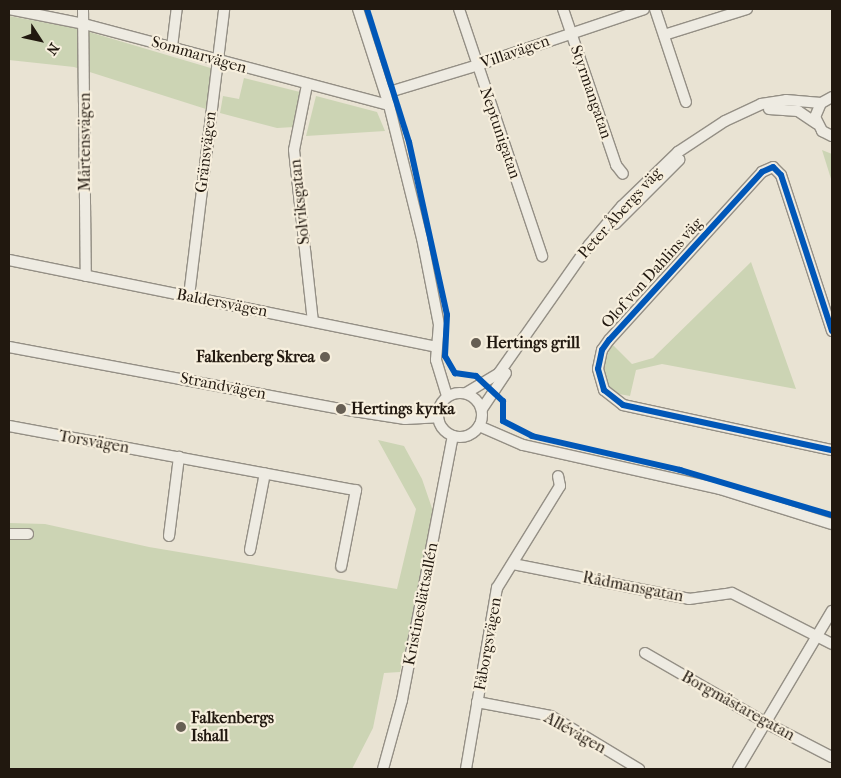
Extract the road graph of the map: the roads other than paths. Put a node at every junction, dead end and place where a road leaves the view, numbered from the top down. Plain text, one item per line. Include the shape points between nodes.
1 (9, 9) edge
2 (83, 9) edge
3 (177, 9) edge
4 (224, 9) edge
5 (358, 9) edge
6 (460, 9) edge
7 (563, 9) edge
8 (644, 9) edge
9 (655, 9) edge
10 (747, 9) edge
11 (84, 24) junction
12 (571, 33) junction
13 (664, 35) junction
14 (172, 47) junction
15 (218, 60) junction
16 (478, 66) junction
17 (307, 84) junction
18 (386, 93) junction
19 (829, 98) edge
20 (686, 102) dead end
21 (389, 105) junction
22 (816, 123) junction
23 (832, 136) edge
24 (623, 174) dead end
25 (542, 256) dead end
26 (9, 260) edge
27 (86, 276) junction
28 (189, 296) junction
29 (313, 321) junction
30 (832, 331) edge
31 (9, 347) edge
32 (435, 348) junction
33 (466, 393) junction
34 (447, 396) junction
35 (482, 409) junction
36 (438, 417) junction
37 (9, 426) edge
38 (479, 426) junction
39 (454, 436) junction
40 (832, 450) edge
41 (179, 458) junction
42 (265, 473) junction
43 (558, 476) dead end
44 (832, 524) edge
45 (9, 534) edge
46 (28, 534) dead end
47 (168, 536) dead end
48 (250, 550) dead end
49 (513, 564) junction
50 (341, 567) dead end
51 (832, 611) edge
52 (817, 636) junction
53 (832, 644) edge
54 (645, 653) dead end
55 (478, 702) junction
56 (766, 723) junction
57 (832, 757) edge
58 (383, 769) edge
59 (466, 769) edge
60 (640, 769) edge
61 (738, 769) edge

1 - 11 street, Sommarvägen
2 - 11 street, Mårtensvägen
3 - 14 street
4 - 15 street, Gränsvägen
5 - 18 street
6 - 16 street, Neptunigatan
7 - 12 street, Styrmangatan
8 - 12 street, Villavägen
9 - 13 street
10 - 13 street
11 - 14 street, Sommarvägen
11 - 27 street, Mårtensvägen
12 - 16 street, Villavägen
12 - 24 street, Styrmangatan via 616,165
13 - 20 street
14 - 15 street, Sommarvägen
15 - 17 street, Sommarvägen
15 - 28 street, Gränsvägen
16 - 18 street, Villavägen
16 - 25 street, Neptunigatan
17 - 21 street, Sommarvägen
17 - 29 street, Solviksgatan via 294,150
18 - 21 street
19 - 22 street, Peter Åbergs väg via 816,112
19 - 33 street, Peter Åbergs väg via 761,104 725,121 678,152 628,200 589,245 498,373
21 - 32 street via 435,300 439,325
22 - 23 street, Peter Åbergs väg
22 - 35 street, Peter Åbergs väg via 790,109 766,110 724,129 684,156 618,221 581,266
26 - 27 street, Baldersvägen
27 - 28 street, Baldersvägen
28 - 29 street, Baldersvägen
29 - 32 street, Baldersvägen
30 - 40 street, Olof von Dahlins väg via 781,175 773,167 762,172 609,340 599,359 599,380 611,397 623,405
31 - 36 street, Strandvägen via 341,409 405,419
32 - 34 street
33 - 34 street
33 - 35 street via 477,400
34 - 36 street via 440,404
35 - 38 street
36 - 39 street via 444,430
37 - 41 street, Torsvägen
38 - 39 street via 468,436
38 - 44 street via 523,445 720,489
39 - 58 street, Kristineslättsallén via 402,700
41 - 42 street, Torsvägen
41 - 47 street
42 - 48 street
42 - 50 street, Torsvägen via 356,490
43 - 49 street, Fåborgsvägen via 560,486
45 - 46 street
49 - 52 street, Rådmansgatan via 689,598 732,593
49 - 55 street, Fåborgsvägen via 497,588
51 - 52 street
52 - 53 street, Rådmansgatan
52 - 56 street
54 - 56 street, Borgmästaregatan
55 - 59 street, Fåborgsvägen
55 - 60 street, Allévägen via 550,716
56 - 57 street, Borgmästaregatan
56 - 61 street

